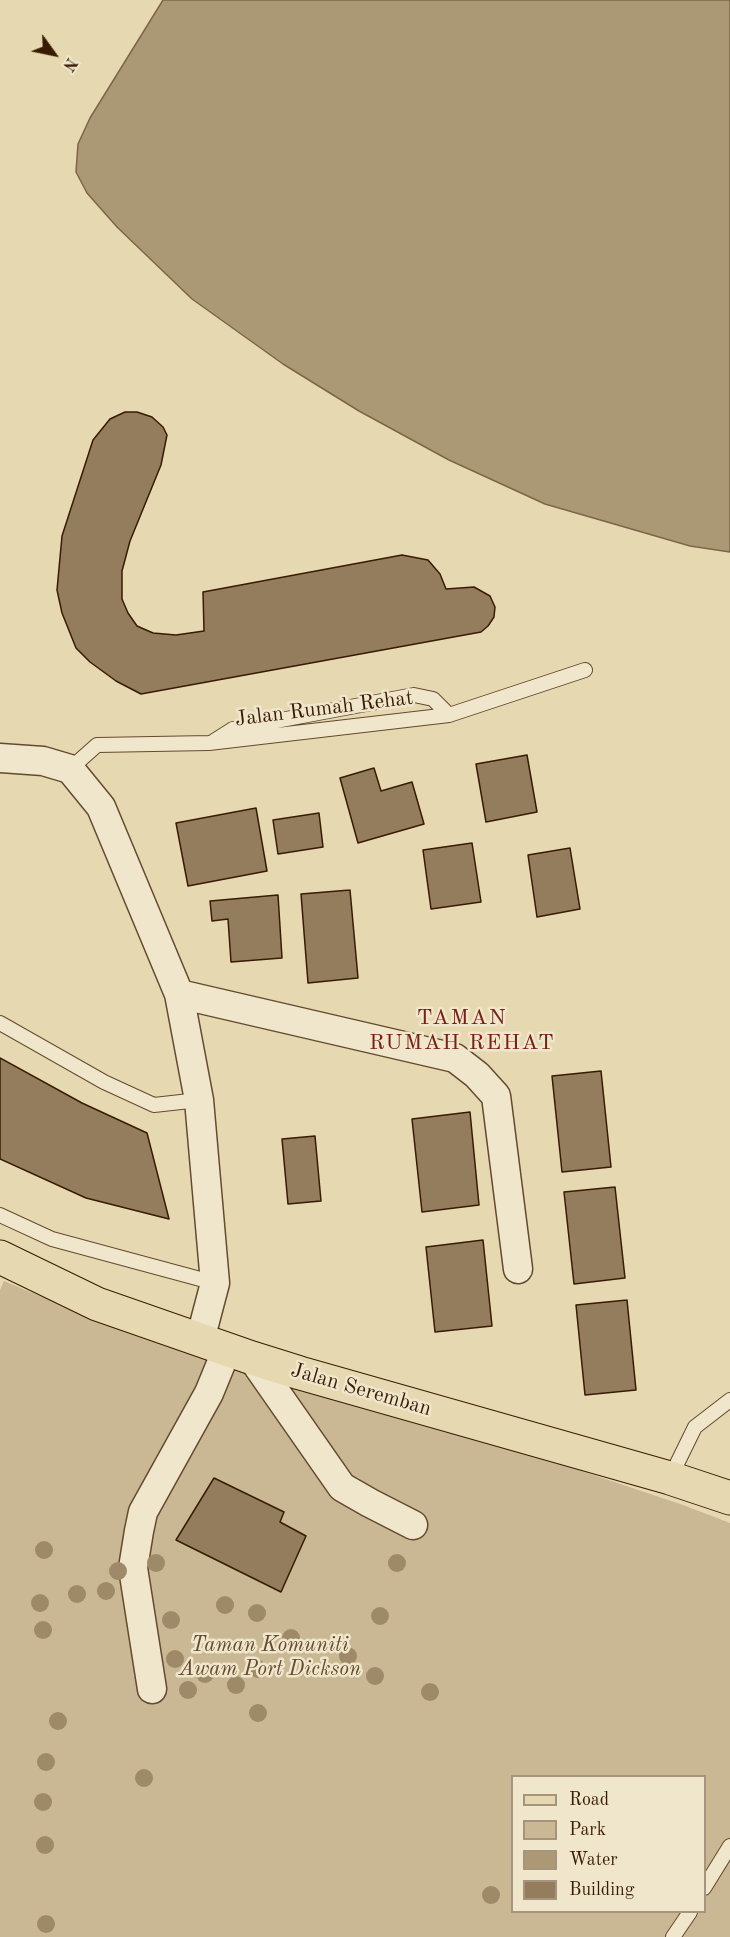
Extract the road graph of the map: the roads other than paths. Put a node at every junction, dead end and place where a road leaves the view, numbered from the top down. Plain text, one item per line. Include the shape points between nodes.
1 (585, 670) dead end
2 (448, 715) junction
3 (209, 743) junction
4 (0, 758) edge
5 (70, 768) junction
6 (179, 994) junction
7 (0, 1023) edge
8 (199, 1100) junction
9 (0, 1215) edge
10 (0, 1257) edge
11 (518, 1269) dead end
12 (215, 1283) junction
13 (226, 1349) junction
14 (730, 1400) edge
15 (670, 1478) junction
16 (730, 1498) edge
17 (413, 1525) dead end
18 (152, 1689) dead end
19 (730, 1846) edge
20 (706, 1886) edge
21 (689, 1913) edge
22 (673, 1937) edge

1 - 2 lane, Jalan Rumah Rehat
2 - 3 lane, Jalan Rumah Rehat
2 - 3 lane via 433,699 414,695 232,729
3 - 5 lane, Jalan Rumah Rehat via 97,745
4 - 5 street via 43,761
5 - 6 street via 101,807
6 - 8 street
6 - 11 street via 455,1058 496,1096
7 - 8 lane via 104,1082 154,1105
8 - 12 street
9 - 12 lane via 52,1239
10 - 13 main road, Jalan Seremban via 97,1304
12 - 13 street
13 - 15 main road, Jalan Seremban
13 - 17 street via 342,1487
13 - 18 street via 209,1394 143,1512 133,1568
14 - 15 lane via 696,1426
15 - 16 main road, Jalan Seremban
19 - 20 lane
21 - 22 lane

